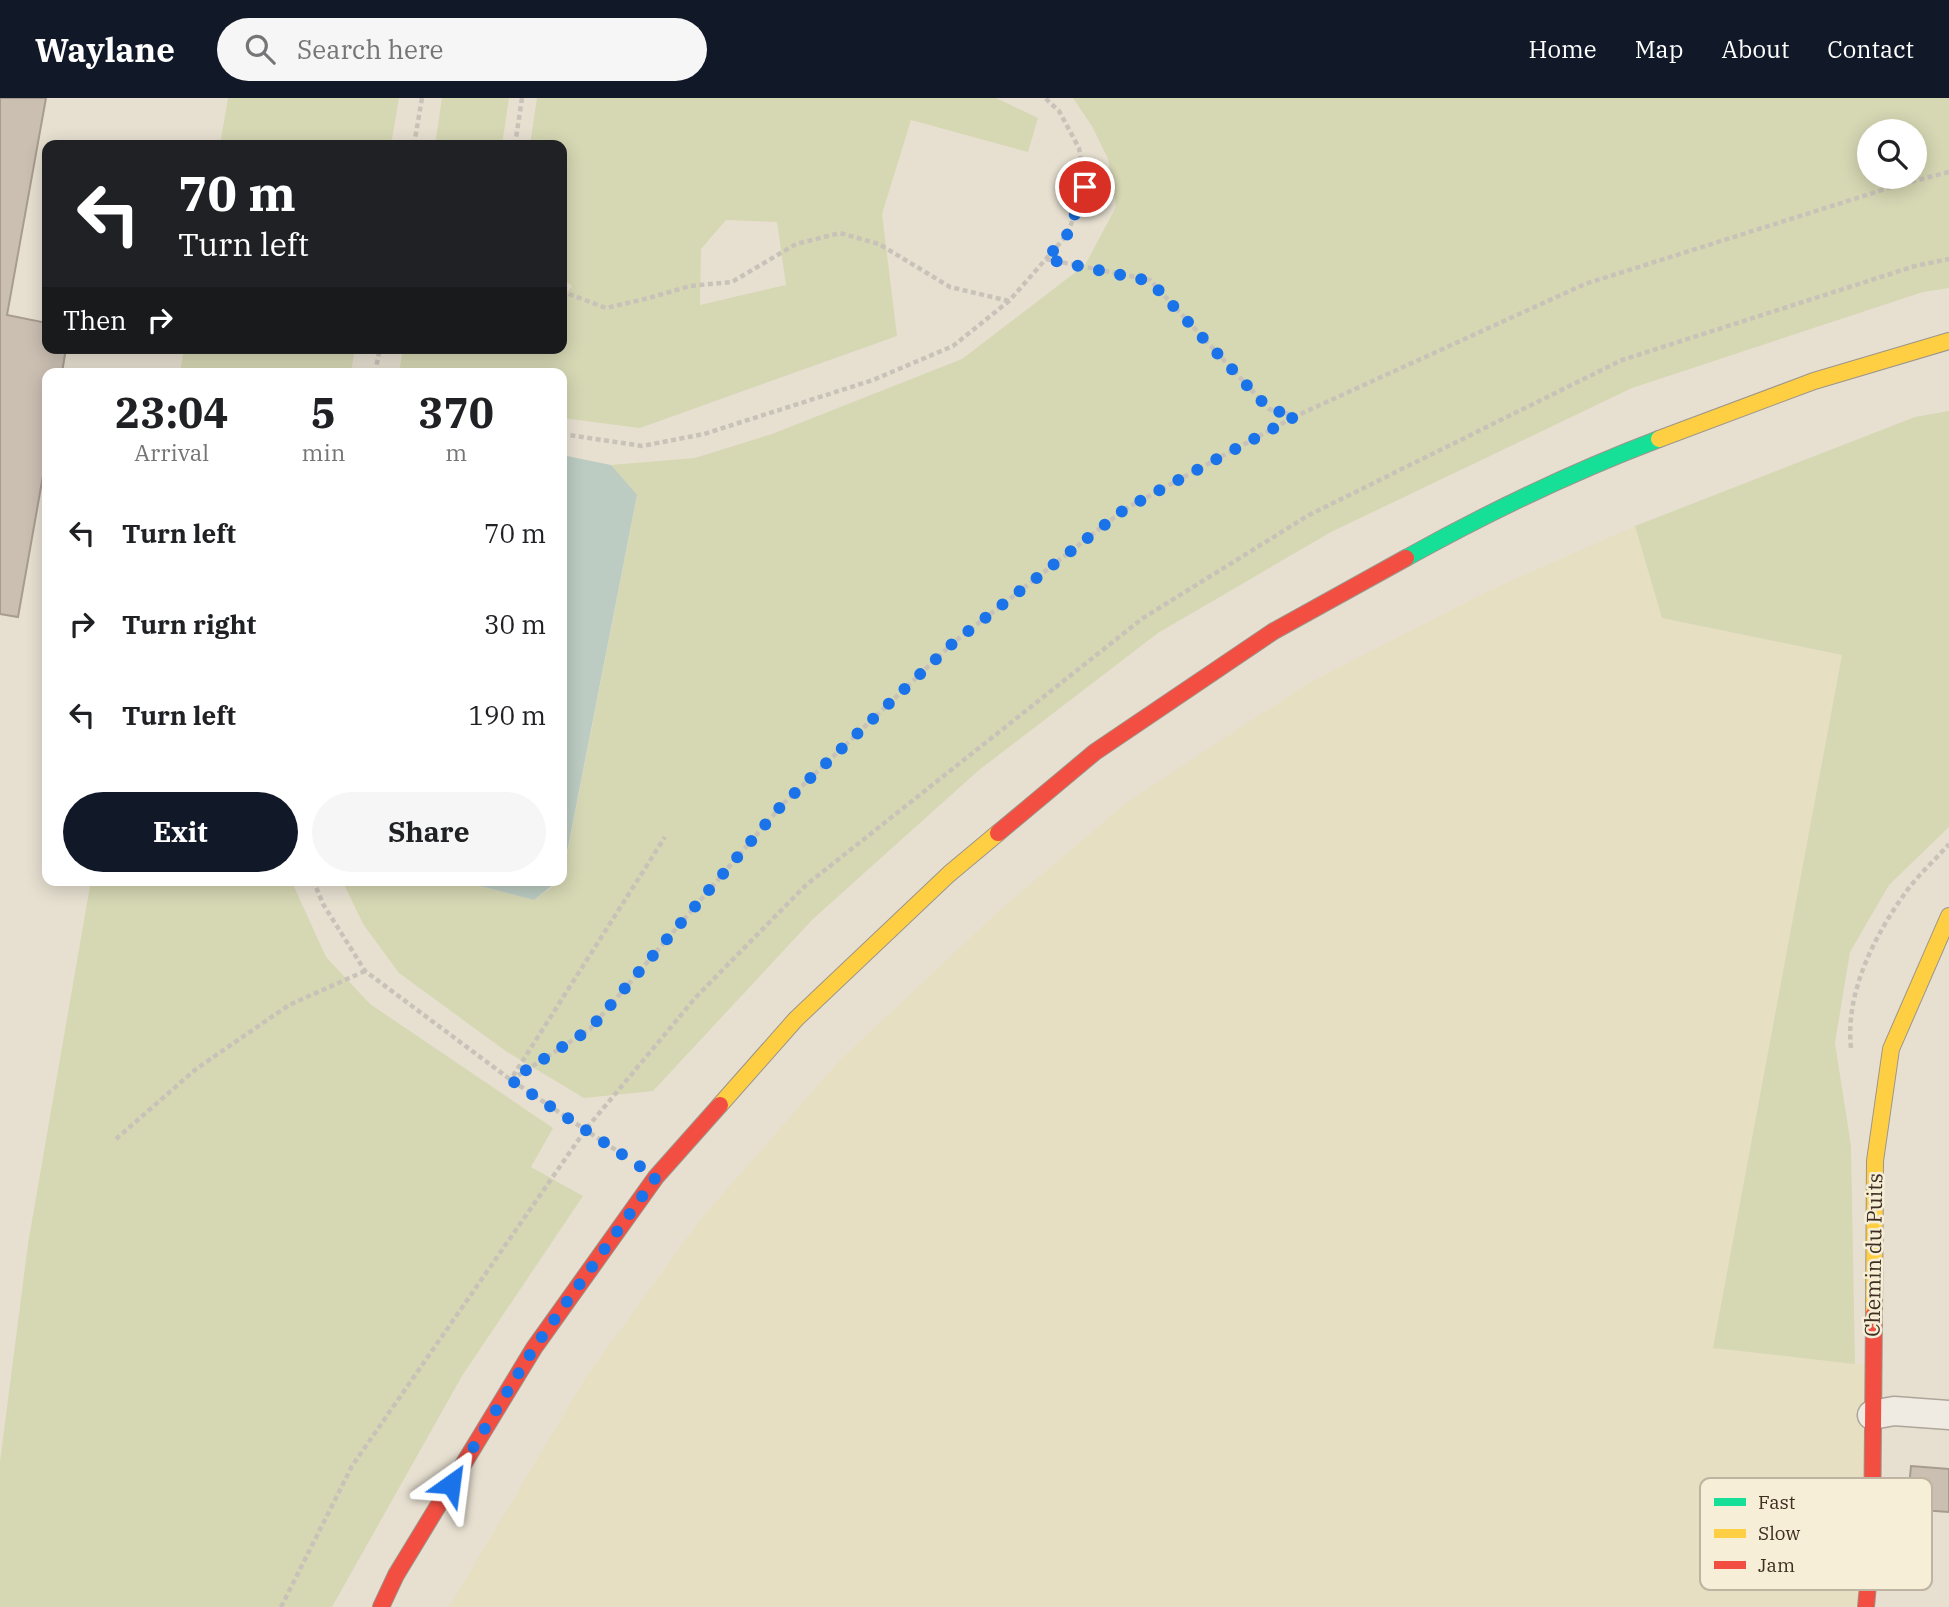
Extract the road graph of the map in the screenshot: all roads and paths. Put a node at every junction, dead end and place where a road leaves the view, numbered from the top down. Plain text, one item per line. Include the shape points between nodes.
1 (422, 98) edge
2 (522, 98) edge
3 (1045, 98) edge
4 (415, 140) edge
5 (516, 140) edge
6 (1949, 172) edge
7 (1046, 259) junction
8 (567, 293) edge
9 (1009, 301) junction
10 (1949, 341) edge
11 (1296, 416) junction
12 (567, 435) edge
13 (665, 836) dead end
14 (316, 886) edge
15 (1949, 916) edge
16 (365, 971) junction
17 (511, 1080) junction
18 (116, 1139) dead end
19 (656, 1177) junction
20 (1872, 1415) junction
21 (1949, 1415) edge
22 (1872, 1478) edge
23 (382, 1607) edge

1 - 4 path
2 - 5 path
3 - 7 path via 1059,111 1079,148 1085,187 1067,235
6 - 11 path via 1585,284
7 - 9 path
7 - 11 path via 1150,281 1269,409
8 - 9 path via 606,308 690,286 732,282 796,244 840,233 879,244 950,287
9 - 12 path via 953,346 873,380 704,434 642,446
10 - 19 main road via 1814,381 1618,455 1457,529 1274,631 1095,751 949,874 796,1019
11 - 17 path via 1125,509 953,643 782,805 590,1029
13 - 17 path
14 - 16 path
15 - 20 main road, Chemin du Puits via 1891,1049 1875,1161
16 - 17 path
16 - 18 path via 289,1005 196,1069
17 - 19 path
19 - 23 main road via 534,1348 396,1575
20 - 21 street via 1894,1410
20 - 22 main road, Chemin du Puits

